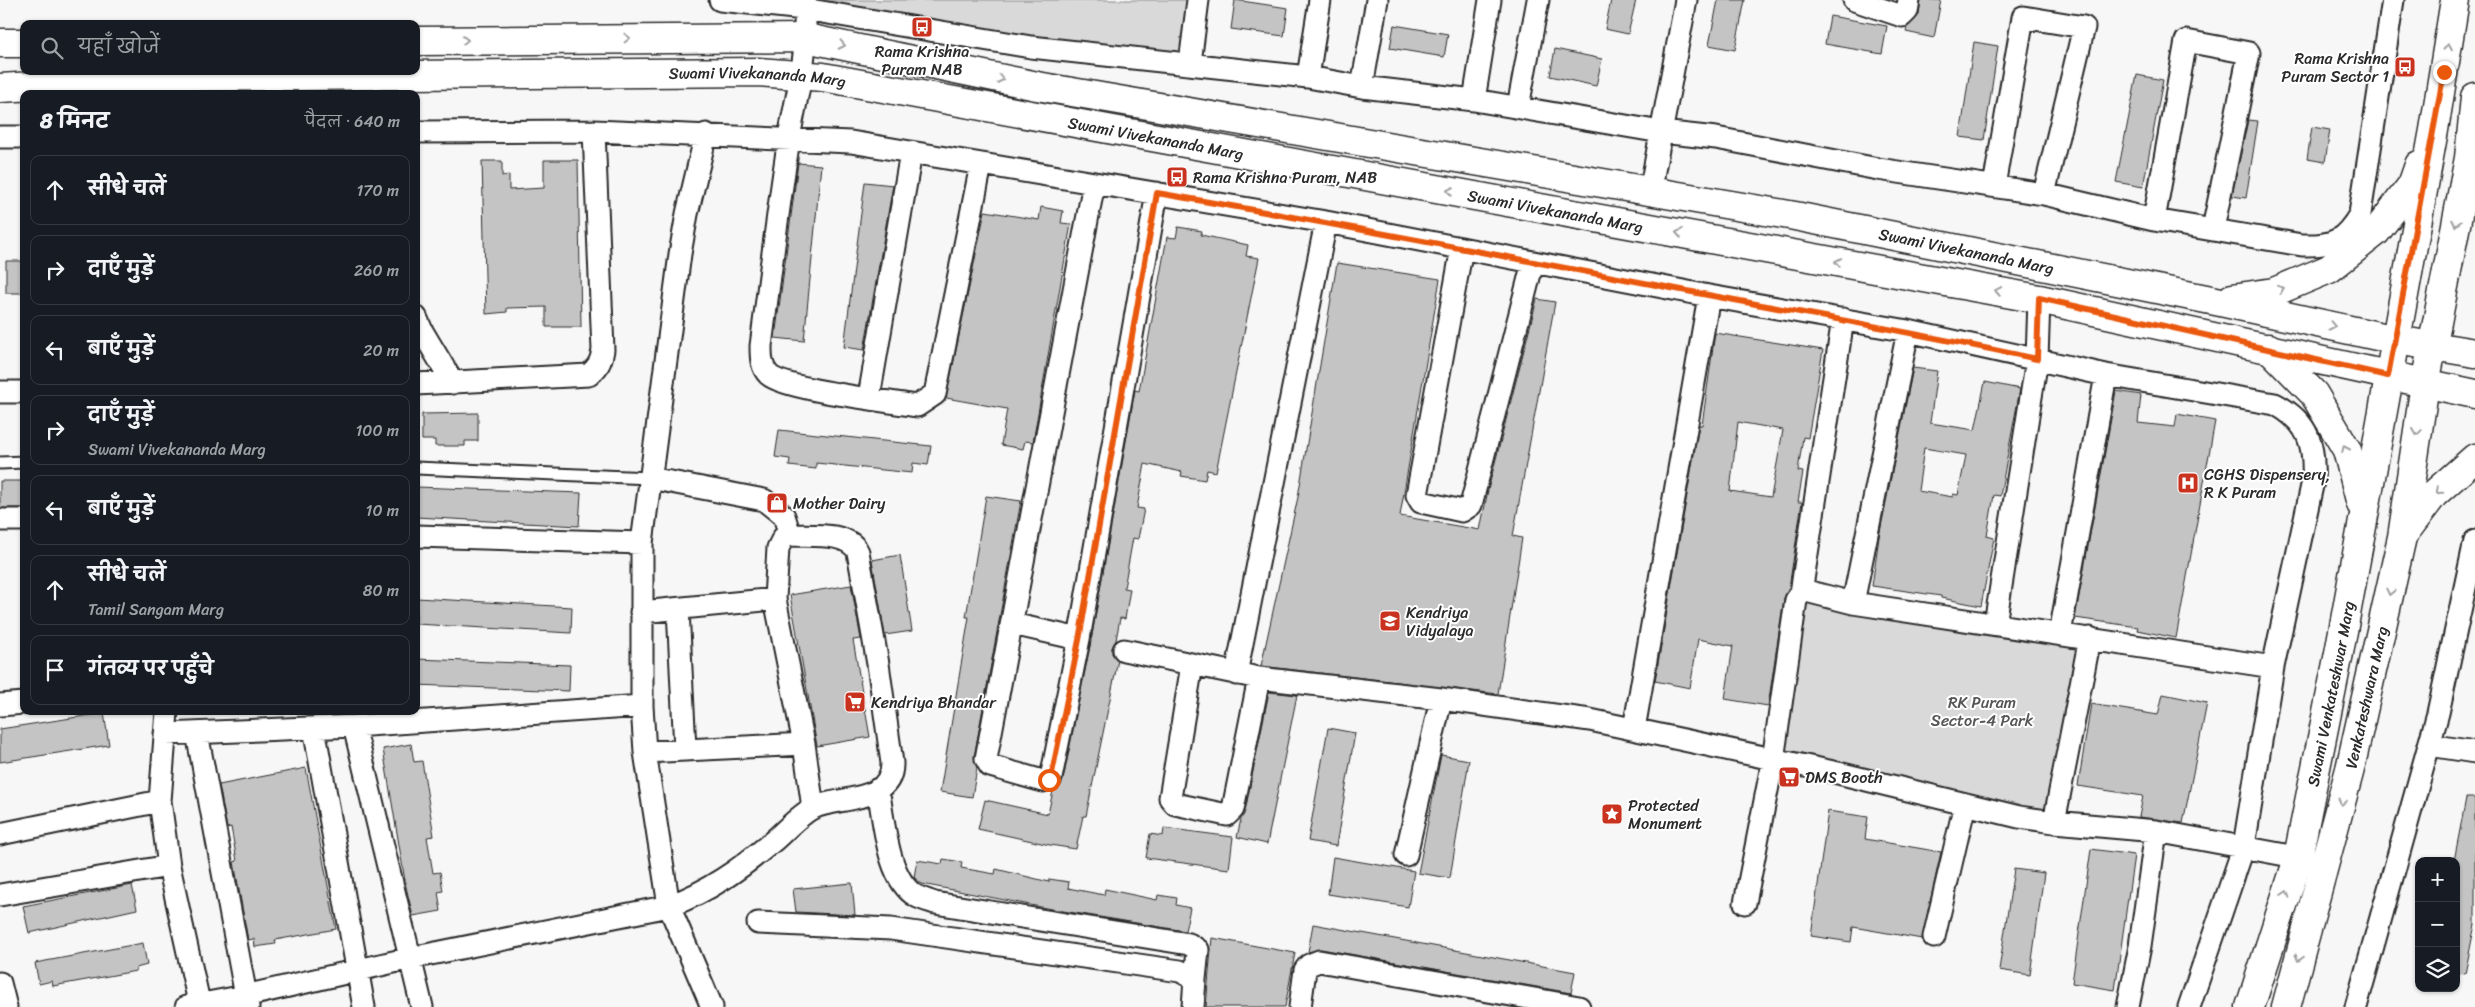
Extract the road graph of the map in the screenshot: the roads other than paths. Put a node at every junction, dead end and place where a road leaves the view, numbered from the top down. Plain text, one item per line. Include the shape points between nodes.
1 (720, 0) edge
2 (1198, 0) edge
3 (1320, 0) edge
4 (1377, 0) edge
5 (1490, 0) edge
6 (1538, 0) edge
7 (1686, 0) edge
8 (1854, 0) edge
9 (1909, 0) edge
10 (2393, 0) edge
11 (2455, 0) edge
12 (804, 4) edge
13 (806, 38) junction
14 (420, 41) edge
15 (20, 42) edge
16 (0, 43) edge
17 (1190, 63) junction
18 (414, 75) edge
19 (420, 75) edge
20 (801, 76) junction
21 (1308, 77) junction
22 (1362, 87) junction
23 (0, 88) edge
24 (2475, 97) edge
25 (1474, 100) junction
26 (1518, 107) junction
27 (2434, 130) junction
28 (594, 131) junction
29 (420, 132) edge
30 (1661, 132) junction
31 (706, 134) junction
32 (0, 137) edge
33 (20, 137) edge
34 (789, 138) junction
35 (911, 153) junction
36 (2469, 158) junction
37 (981, 165) junction
38 (1094, 183) junction
39 (1994, 186) junction
40 (1650, 192) junction
41 (1157, 193) junction
42 (2044, 194) junction
43 (2475, 208) edge
44 (2154, 220) junction
45 (1326, 222) junction
46 (2213, 229) junction
47 (1462, 248) junction
48 (1533, 262) junction
49 (1709, 296) junction
50 (2039, 298) junction
51 (2216, 301) junction
52 (1843, 319) junction
53 (420, 326) edge
54 (1908, 331) junction
55 (2396, 340) junction
56 (2431, 347) junction
57 (2268, 348) junction
58 (2475, 353) edge
59 (2037, 359) junction
60 (2106, 375) junction
61 (2388, 376) junction
62 (453, 383) junction
63 (420, 384) edge
64 (2425, 384) junction
65 (0, 392) edge
66 (20, 392) edge
67 (2475, 394) edge
68 (869, 397) junction
69 (2475, 458) edge
70 (20, 462) edge
71 (0, 463) edge
72 (420, 468) edge
73 (650, 478) junction
74 (2364, 513) junction
75 (0, 520) edge
76 (20, 520) edge
77 (790, 535) junction
78 (420, 536) edge
79 (2402, 537) junction
80 (2475, 541) edge
81 (642, 543) junction
82 (1801, 592) junction
83 (775, 599) junction
84 (1853, 603) junction
85 (678, 608) junction
86 (640, 612) junction
87 (1012, 624) junction
88 (1995, 624) junction
89 (2060, 634) junction
90 (2090, 638) junction
91 (1079, 640) junction
92 (1124, 650) dead end
93 (1192, 665) junction
94 (2273, 667) junction
95 (1236, 674) junction
96 (1259, 678) junction
97 (1441, 699) junction
98 (20, 703) edge
99 (0, 704) edge
100 (642, 706) junction
101 (167, 715) edge
102 (301, 722) edge
103 (354, 726) junction
104 (1634, 729) junction
105 (197, 732) junction
106 (165, 734) junction
107 (804, 744) junction
108 (2429, 745) junction
109 (685, 750) junction
110 (645, 752) junction
111 (2475, 752) edge
112 (1773, 760) junction
113 (878, 789) junction
114 (160, 801) junction
115 (1965, 804) junction
116 (813, 808) junction
117 (2054, 822) junction
118 (2156, 831) junction
119 (0, 834) edge
120 (2244, 846) junction
121 (1406, 855) dead end
122 (2298, 856) junction
123 (2325, 864) junction
124 (169, 866) junction
125 (0, 896) edge
126 (1744, 903) dead end
127 (669, 906) junction
128 (758, 923) dead end
129 (1934, 937) dead end
130 (411, 958) junction
131 (357, 970) junction
132 (1196, 979) junction
133 (0, 983) edge
134 (247, 1001) edge
135 (195, 1006) edge
136 (2288, 1006) edge
137 (6, 1007) edge
138 (364, 1007) edge
139 (422, 1007) edge
140 (712, 1007) edge
141 (1193, 1007) edge
142 (1300, 1007) edge
143 (1579, 1007) edge
144 (2128, 1007) edge
145 (2189, 1007) edge
146 (2250, 1007) edge
147 (2356, 1007) edge

1 - 12 street
2 - 17 street
3 - 21 street
4 - 22 street
5 - 25 street
6 - 26 street
7 - 30 street
8 - 9 street via 1902,16 1907,11
10 - 46 street via 2360,214 2353,227 2335,242 2318,245
27 -> 11 street
12 - 13 street
12 - 17 street via 1031,48
14 -> 13 street, Swami Vivekananda Marg
13 - 20 street
13 -> 40 street, Swami Vivekananda Marg via 1037,86
15 - 16 street
17 - 21 street
18 - 23 street, Swami Vivekananda Marg via 184,77
19 - 20 street, Swami Vivekananda Marg via 758,72
20 - 34 street
50 -> 20 street, Swami Vivekananda Marg
21 - 22 street
22 - 25 street
24 - 36 street
25 - 26 street
26 - 30 street
51 -> 27 street via 2274,292 2329,269 2376,232 2412,185
27 - 55 street, Swami Venkateshwar Marg
28 - 29 street
28 - 31 street
28 - 62 street via 601,362 589,375
30 - 39 street via 1716,138 1878,169
30 - 40 street
31 - 34 street
31 - 73 street via 683,234
32 - 33 street
34 - 35 street via 851,142
34 - 68 street via 761,346 763,365 776,379 817,390
35 - 37 street
35 - 68 street
36 - 43 street
36 -> 56 street, Venkateshwara Marg
37 - 38 street
37 - 68 street via 934,394 918,406
38 - 41 street
38 - 87 street
39 - 42 street
39 - 42 street via 2023,17 2084,27
40 - 51 street, Swami Vivekananda Marg via 1804,218
41 - 45 street
41 - 91 street
42 - 44 street
44 - 46 street
44 - 46 street via 2186,41 2248,53
45 - 47 street
45 - 95 street
47 - 48 street
47 - 48 street via 1417,495 1421,502 1462,511 1471,505
48 - 49 street
49 - 52 street
49 - 104 street
50 - 57 street, Swami Vivekananda Marg
50 - 59 street
51 -> 55 street, Swami Vivekananda Marg
52 - 54 street
52 - 82 street
53 - 62 street
54 - 59 street
54 - 84 street
55 - 56 street, Swami Vivekananda Marg
55 - 61 street, Swami Venkateshwar Marg
56 - 58 street, Swami Vivekananda Marg
56 - 64 street, Venkateshwara Marg
57 - 61 street, Swami Vivekananda Marg
74 -> 57 street via 2347,450 2314,394
59 - 60 street
59 - 88 street
60 - 89 street
60 - 94 street via 2275,404 2289,412 2311,441 2313,481
61 - 64 street, Swami Vivekananda Marg
61 - 74 street, Swami Venkateshwar Marg
62 - 63 street
64 - 67 street, Swami Vivekananda Marg
64 -> 79 street, Venkateshwara Marg
65 - 66 street
69 -> 79 street via 2434,494
70 - 71 lane
72 - 73 lane
73 - 77 street via 764,500 784,516
73 - 81 street
74 - 122 street, Swami Venkateshwar Marg
75 - 76 street
77 - 83 street via 783,538 778,548
77 - 113 street via 844,539 858,552 892,763 888,778
78 - 81 street
79 -> 123 street, Venkateshwara Marg via 2350,769
80 - 108 street
81 - 86 street
82 - 84 street
82 - 112 street via 1796,600
83 - 85 street
83 - 107 street
84 - 88 street
85 - 86 street
85 - 109 street
86 - 100 street
87 - 91 street
87 - 91 street via 987,762 990,766 1043,781 1051,778
88 - 89 street
89 - 90 street
90 - 94 street
90 - 117 street
92 - 93 street
93 - 95 street
93 - 96 street via 1170,798 1175,804 1227,815 1233,809
94 - 120 street
95 - 96 street
96 - 97 street
97 - 104 street
97 - 121 street
98 - 99 street
100 - 103 street
100 - 110 street
101 - 106 street
102 - 103 street
102 - 105 street
102 - 131 street
103 - 130 street
104 - 112 street
105 - 106 street
105 - 134 street
106 - 114 street
107 - 109 street
107 - 116 street
108 - 111 street
108 - 147 street
109 - 110 street
110 - 127 street
112 - 115 street
112 - 126 street
113 - 116 street via 861,797
113 - 132 street via 893,868 902,883 916,896 935,903 1189,944 1198,950
114 - 119 street
114 - 124 street
115 - 117 street
115 - 129 street
116 - 127 street via 738,869 707,890
117 - 118 street
118 - 120 street
118 - 144 street
120 - 122 street
120 - 145 street
122 - 123 street
146 -> 122 street, Swami Venkateshwar Marg
123 -> 136 street, Venkateshwara Marg
124 - 125 street
124 - 135 street
127 - 130 street
127 - 140 street
128 - 132 street via 891,929 1180,971
130 - 131 street
130 - 139 street
131 - 134 street
131 - 138 street
132 - 141 street
133 - 137 street
134 - 135 street
142 - 143 street via 1305,970 1319,961

